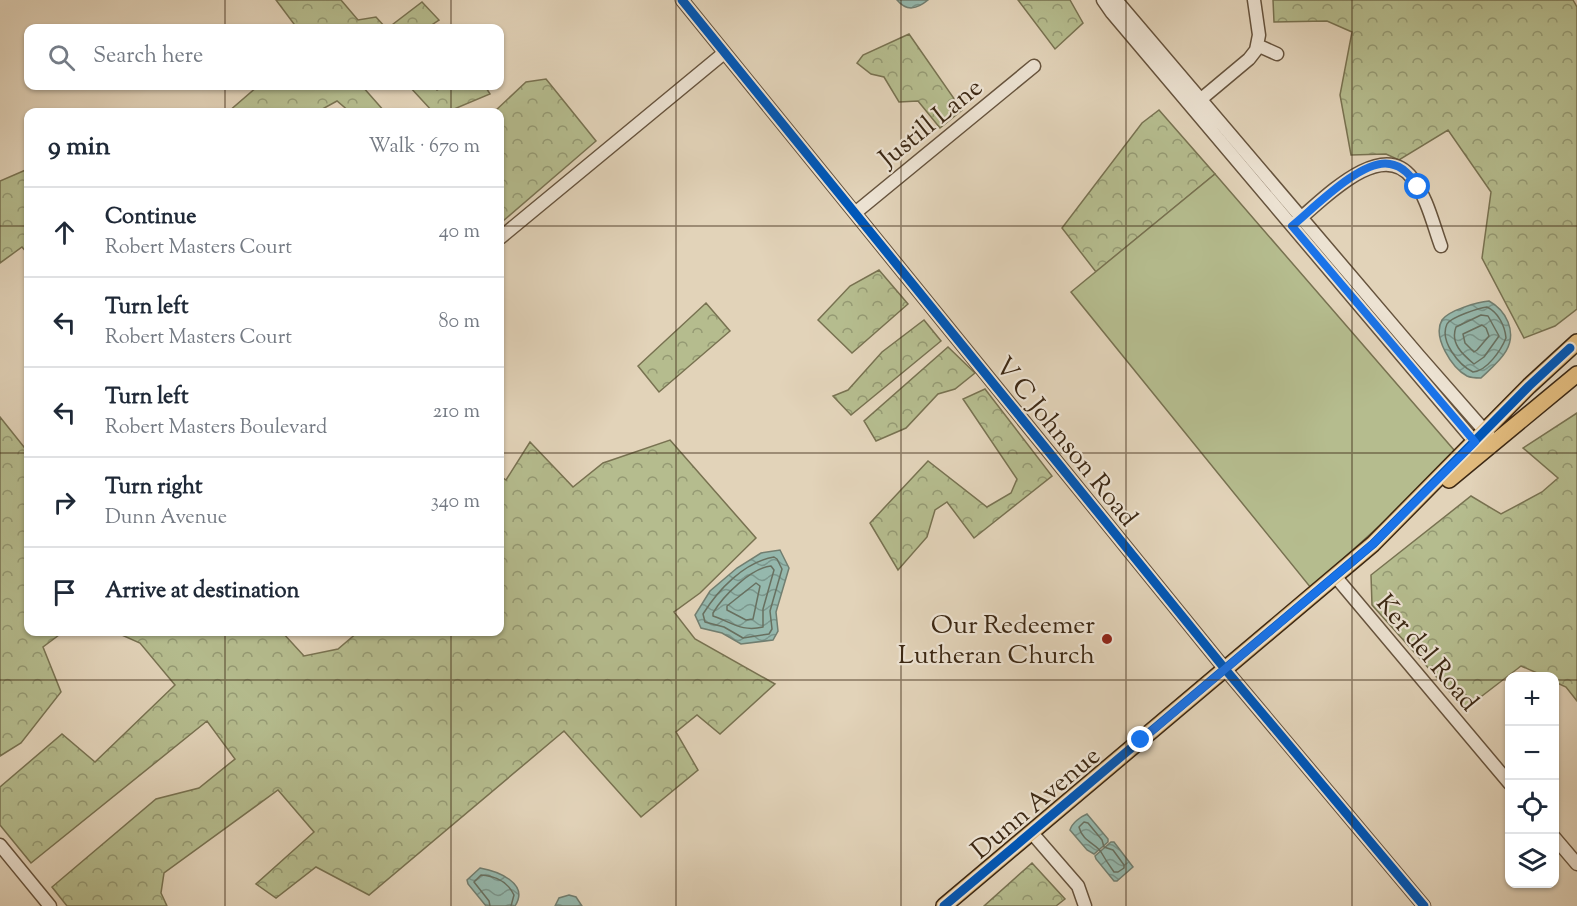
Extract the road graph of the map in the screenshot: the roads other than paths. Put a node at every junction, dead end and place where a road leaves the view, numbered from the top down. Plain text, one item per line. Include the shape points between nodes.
1 (682, 0) edge
2 (1103, 0) edge
3 (1116, 0) edge
4 (1254, 0) edge
5 (1257, 45) junction
6 (724, 53) junction
7 (1277, 54) dead end
8 (1034, 66) dead end
9 (1196, 103) junction
10 (855, 213) junction
11 (1297, 222) junction
12 (504, 235) edge
13 (1441, 246) dead end
14 (1577, 342) edge
15 (1577, 374) edge
16 (1484, 442) junction
17 (1335, 576) junction
18 (1225, 669) junction
19 (1506, 780) edge
20 (1032, 833) junction
21 (1559, 843) edge
22 (0, 845) edge
23 (1577, 864) edge
24 (50, 906) edge
25 (944, 906) edge
26 (1085, 906) edge
27 (1424, 906) edge

1 - 6 street, V C Johnson Road
2 - 9 street
3 - 9 street
4 - 5 street
5 - 7 street
5 - 9 street via 1249,59
6 - 10 street, V C Johnson Road
6 - 12 street
8 - 10 street, Justill Lane
9 - 11 street
10 - 18 street, V C Johnson Road
11 - 13 street via 1360,171 1376,164 1389,164 1407,172 1418,187
11 - 16 street
14 - 16 main road, Dunn Avenue via 1529,386
15 - 16 main road, Dunn Avenue
16 - 17 main road, Dunn Avenue
17 - 18 main road, Dunn Avenue
17 - 19 street, Ker del Road
18 - 20 main road, Dunn Avenue
18 - 27 street, V C Johnson Road
20 - 25 main road, Dunn Avenue
20 - 26 street via 1078,886
21 - 23 street
22 - 24 street

